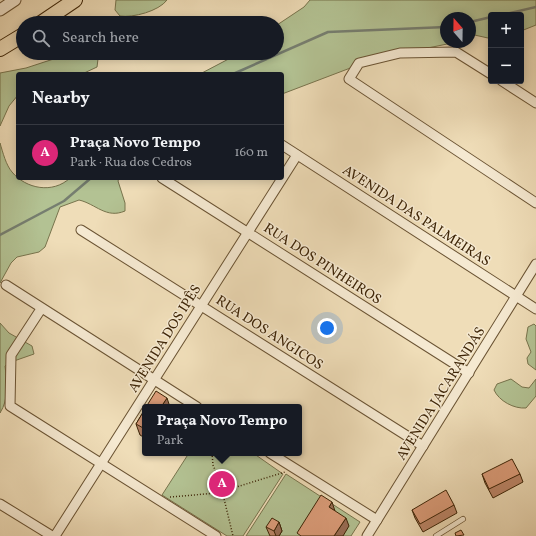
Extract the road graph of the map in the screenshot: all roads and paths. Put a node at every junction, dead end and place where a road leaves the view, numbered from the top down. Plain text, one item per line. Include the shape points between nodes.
1 (15, 0) edge
2 (75, 0) edge
3 (0, 10) edge
4 (51, 16) edge
5 (16, 39) edge
6 (0, 49) edge
7 (488, 72) edge
8 (507, 84) edge
9 (536, 103) edge
10 (284, 146) edge
11 (297, 155) junction
12 (284, 175) edge
13 (165, 180) edge
14 (281, 180) edge
15 (536, 203) edge
16 (81, 230) dead end
17 (248, 232) junction
18 (536, 264) edge
19 (6, 285) dead end
20 (516, 296) junction
21 (202, 305) junction
22 (41, 309) junction
23 (536, 309) edge
24 (469, 373) junction
25 (154, 380) junction
26 (192, 404) edge
27 (423, 446) junction
28 (212, 456) edge
29 (275, 456) edge
30 (101, 463) junction
31 (295, 469) junction
32 (221, 492) junction
33 (156, 498) junction
34 (0, 504) edge
35 (463, 519) dead end
36 (377, 520) junction
37 (52, 536) edge
38 (55, 536) edge
39 (216, 536) edge
40 (233, 536) edge
41 (367, 536) edge
42 (436, 536) edge

1 - 3 street
2 - 4 main road
5 - 6 main road
7 - 15 street via 456,52 400,54 360,63 349,79
8 - 9 street
10 - 11 street, AVENIDA DAS PALMEIRAS
11 - 12 street, AVENIDA DOS IPÊS
11 - 20 street, AVENIDA DAS PALMEIRAS
13 - 17 street, RUA DOS PINHEIROS
14 - 17 street, AVENIDA DOS IPÊS
16 - 21 street, RUA DOS ANGICOS
17 - 21 street, AVENIDA DOS IPÊS
17 - 24 street, RUA DOS PINHEIROS
18 - 20 street, AVENIDA JACARANDÁS
19 - 22 street
20 - 23 street, AVENIDA DAS PALMEIRAS
20 - 24 street, AVENIDA JACARANDÁS
21 - 25 street, AVENIDA DOS IPÊS
21 - 27 street, RUA DOS ANGICOS
22 - 25 street
22 - 30 street via 11,355 10,406
24 - 27 street, AVENIDA JACARANDÁS
25 - 26 street
25 - 30 street, AVENIDA DOS IPÊS
27 - 36 street, AVENIDA JACARANDÁS
28 - 32 path
29 - 31 street
30 - 33 street
30 - 38 street, AVENIDA DOS IPÊS
31 - 32 path
31 - 36 street
32 - 33 path
32 - 40 path
33 - 39 street
34 - 37 street
35 - 42 lane
36 - 41 street, AVENIDA JACARANDÁS

